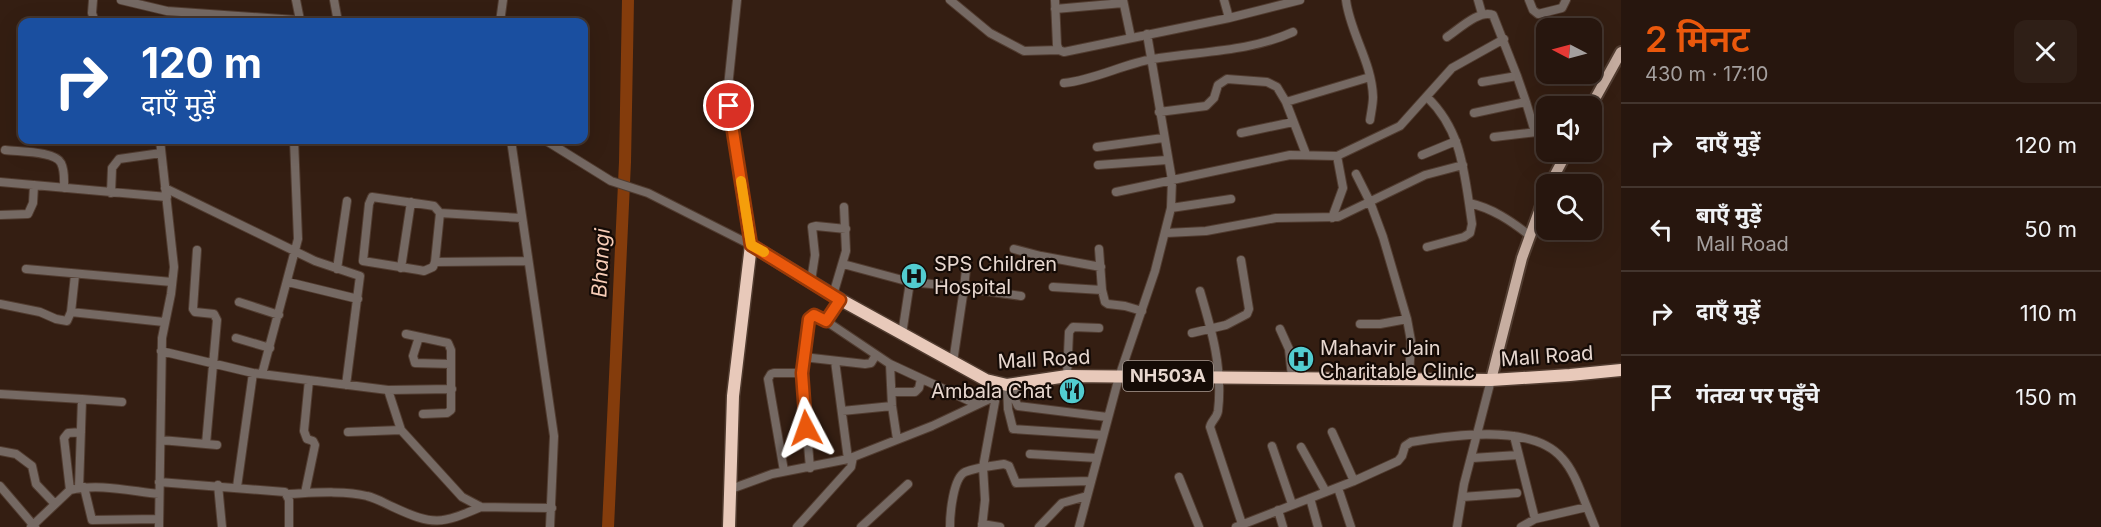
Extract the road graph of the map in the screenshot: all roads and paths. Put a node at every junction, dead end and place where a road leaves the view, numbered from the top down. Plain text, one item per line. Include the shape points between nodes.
1 (93, 0) edge
2 (121, 0) edge
3 (296, 0) edge
4 (334, 0) edge
5 (502, 0) edge
6 (737, 0) edge
7 (950, 0) edge
8 (1055, 0) edge
9 (1224, 0) edge
10 (1300, 0) edge
11 (1346, 0) edge
12 (1478, 0) edge
13 (1529, 0) edge
14 (1566, 0) edge
15 (1123, 1) edge
16 (1055, 9) junction
17 (1482, 14) junction
18 (94, 18) edge
19 (267, 18) edge
20 (300, 18) edge
21 (337, 18) edge
22 (500, 18) edge
23 (1229, 18) junction
24 (1293, 32) dead end
25 (1148, 34) junction
26 (1447, 37) dead end
27 (1131, 38) junction
28 (1504, 39) junction
29 (1059, 50) junction
30 (1621, 52) edge
31 (1151, 59) junction
32 (1517, 76) junction
33 (1370, 77) junction
34 (1482, 82) dead end
35 (1064, 83) dead end
36 (1597, 96) edge
37 (1427, 97) junction
38 (1286, 102) junction
39 (1526, 102) junction
40 (1159, 112) junction
41 (1474, 113) dead end
42 (1370, 120) dead end
43 (1293, 122) junction
44 (1535, 132) joint
45 (1241, 133) dead end
46 (1494, 137) dead end
47 (1163, 138) junction
48 (1456, 141) junction
49 (160, 144) edge
50 (294, 144) edge
51 (512, 144) edge
52 (550, 144) edge
53 (1097, 147) dead end
54 (5, 150) dead end
55 (161, 153) junction
56 (1306, 154) junction
57 (1422, 155) dead end
58 (1337, 156) junction
59 (1167, 160) junction
60 (1098, 165) dead end
61 (1463, 165) junction
62 (1356, 174) dead end
63 (1172, 180) junction
64 (0, 182) edge
65 (34, 185) junction
66 (64, 188) junction
67 (165, 188) junction
68 (1116, 192) dead end
69 (111, 193) junction
70 (166, 197) junction
71 (1231, 199) dead end
72 (347, 201) dead end
73 (411, 202) junction
74 (1370, 202) junction
75 (1469, 203) junction
76 (844, 207) dead end
77 (1171, 208) junction
78 (440, 213) junction
79 (0, 215) edge
80 (522, 218) junction
81 (1332, 218) junction
82 (1536, 219) edge
83 (846, 229) junction
84 (1166, 233) junction
85 (1530, 235) junction
86 (751, 245) junction
87 (1426, 247) dead end
88 (1014, 249) dead end
89 (1100, 249) dead end
90 (197, 250) dead end
91 (296, 251) junction
92 (967, 260) dead end
93 (1241, 260) dead end
94 (363, 261) junction
95 (528, 261) junction
96 (435, 262) junction
97 (843, 264) junction
98 (1101, 267) junction
99 (401, 268) junction
100 (26, 269) dead end
101 (336, 269) junction
102 (75, 275) junction
103 (360, 276) junction
104 (811, 280) junction
105 (172, 282) junction
106 (288, 282) junction
107 (910, 282) junction
108 (942, 285) dead end
109 (1053, 287) dead end
110 (964, 288) junction
111 (1102, 291) junction
112 (1200, 291) dead end
113 (1021, 296) dead end
114 (837, 297) junction
115 (358, 299) junction
116 (239, 302) dead end
117 (0, 304) edge
118 (1142, 311) junction
119 (71, 312) junction
120 (279, 315) junction
121 (1407, 318) junction
122 (826, 321) junction
123 (164, 322) junction
124 (1360, 324) dead end
125 (1099, 328) dead end
126 (1212, 329) junction
127 (1280, 329) dead end
128 (1192, 333) dead end
129 (406, 334) dead end
130 (902, 334) junction
131 (419, 337) junction
132 (236, 338) dead end
133 (270, 348) junction
134 (161, 351) junction
135 (876, 356) junction
136 (804, 357) junction
137 (835, 361) junction
138 (953, 362) junction
139 (452, 364) junction
140 (890, 364) junction
141 (214, 365) junction
142 (1621, 370) edge
143 (253, 373) junction
144 (802, 373) junction
145 (262, 374) junction
146 (1067, 376) junction
147 (1119, 376) junction
148 (1220, 376) junction
149 (1292, 377) junction
150 (1409, 378) junction
151 (921, 379) junction
152 (309, 380) junction
153 (1491, 380) junction
154 (346, 385) junction
155 (1005, 387) junction
156 (452, 389) junction
157 (388, 390) junction
158 (892, 392) junction
159 (0, 394) edge
160 (82, 399) junction
161 (123, 402) dead end
162 (976, 404) junction
163 (892, 406) junction
164 (842, 411) junction
165 (423, 414) dead end
166 (1107, 417) junction
167 (400, 430) junction
168 (81, 432) junction
169 (348, 432) dead end
170 (1332, 432) dead end
171 (1103, 435) junction
172 (1477, 435) junction
173 (1514, 436) junction
174 (897, 439) junction
175 (161, 440) junction
176 (206, 444) junction
177 (217, 445) dead end
178 (1272, 446) dead end
179 (1301, 447) dead end
180 (0, 451) edge
181 (1030, 454) dead end
182 (1518, 454) junction
183 (851, 458) junction
184 (1096, 458) junction
185 (1472, 458) junction
186 (983, 467) junction
187 (810, 468) junction
188 (784, 471) junction
189 (1179, 477) dead end
190 (1090, 481) junction
191 (1354, 481) junction
192 (159, 482) junction
193 (908, 484) dead end
194 (218, 485) junction
195 (0, 486) edge
196 (82, 487) junction
197 (237, 487) junction
198 (1338, 488) junction
199 (731, 489) junction
200 (70, 490) junction
201 (1326, 492) junction
202 (305, 493) junction
203 (1517, 493) dead end
204 (159, 494) junction
205 (287, 494) junction
206 (1087, 496) junction
207 (1462, 497) junction
208 (1310, 498) junction
209 (55, 504) junction
210 (1292, 504) junction
211 (481, 507) junction
212 (1587, 507) junction
213 (552, 508) junction
214 (1278, 510) junction
215 (1535, 519) junction
216 (158, 523) edge
217 (982, 525) edge
218 (33, 526) edge
219 (1239, 526) edge
220 (1281, 526) edge
221 (222, 527) edge
222 (289, 527) edge
223 (550, 527) edge
224 (729, 527) edge
225 (797, 527) edge
226 (861, 527) edge
227 (950, 527) edge
228 (1000, 527) edge
229 (1039, 527) edge
230 (1079, 527) edge
231 (1198, 527) edge
232 (1318, 527) edge
233 (1351, 527) edge
234 (1457, 527) edge
235 (1521, 527) edge
236 (1595, 527) edge

1 - 18 street
2 - 19 street via 167,12
3 - 20 street
4 - 21 street
5 - 22 street
6 - 86 street via 729,106
7 - 29 street via 990,33 1024,51
8 - 16 street
9 - 23 street
10 - 23 street
11 - 33 street
12 - 17 street
13 - 14 street via 1538,14 1562,8
15 - 16 street
15 - 27 street
16 - 29 street
17 - 26 street
17 - 28 street via 1493,15
23 - 25 street
24 - 31 street via 1236,49
25 - 27 street
25 - 31 street
27 - 29 street
28 - 32 street
28 - 37 street via 1452,68
30 - 36 main road
31 - 35 street
31 - 40 street
32 - 34 street
32 - 39 street
33 - 38 street
33 - 42 street
37 - 48 street via 1445,116
37 - 58 street via 1400,126
38 - 40 street via 1272,84 1234,79 1221,82 1206,106
38 - 43 street
39 - 41 street
39 - 44 street
40 - 47 street
43 - 45 street
43 - 56 street
44 - 46 street
47 - 53 street
47 - 59 street
48 - 57 street
48 - 61 street
49 - 55 street
50 - 91 street via 299,222
51 - 80 street
52 - 86 street via 590,169
54 - 66 street via 56,157 64,172
55 - 67 street
55 - 69 street via 119,159 112,168
56 - 58 street
56 - 63 street
58 - 81 street via 1343,188
59 - 60 street
59 - 63 street
61 - 74 street via 1425,175
61 - 75 street
62 - 74 street
63 - 68 street
63 - 77 street
64 - 65 street
65 - 66 street
65 - 79 street via 28,214
66 - 69 street
67 - 70 street
67 - 91 street
69 - 70 street
70 - 105 street
71 - 77 street
72 - 101 street
73 - 78 street via 434,206
73 - 94 street via 372,197
73 - 99 street
74 - 81 street
74 - 121 street
75 - 85 street via 1501,215
75 - 87 street via 1470,233
76 - 83 street
77 - 84 street
78 - 80 street
78 - 96 street
80 - 95 street
81 - 84 street via 1276,218 1206,231
82 - 85 main road
83 - 97 street
83 - 104 street via 812,227 815,255
84 - 118 street
85 - 153 main road
86 - 104 highway, Mall Road
86 - 199 highway via 734,396
88 - 98 street
89 - 98 street
90 - 141 street via 193,309 216,317
91 - 101 street
91 - 106 street
92 - 110 street
93 - 126 street via 1248,313
94 - 99 street
94 - 103 street
95 - 96 street
95 - 213 street via 554,436
96 - 99 street via 424,271
97 - 107 street
97 - 114 street
98 - 111 street
100 - 102 street
101 - 103 street
102 - 105 street
102 - 119 street
103 - 115 street
104 - 114 highway, Mall Road
105 - 123 street
106 - 115 street
106 - 120 street
107 - 108 street
107 - 130 street
109 - 111 street
110 - 113 street
110 - 138 street
111 - 118 street via 1106,303
112 - 126 street
114 - 122 street
114 - 130 highway, Mall Road
115 - 154 street
116 - 120 street
117 - 119 street via 65,321
118 - 147 street
119 - 123 street
120 - 133 street
121 - 124 street
121 - 150 street via 1411,340
122 - 135 street
122 - 136 street via 810,317
123 - 134 street
125 - 146 street via 1073,327 1069,332
126 - 128 street
126 - 148 street
127 - 149 street via 1289,349
129 - 131 street
130 - 138 highway, Mall Road
131 - 139 street via 447,343
131 - 139 street via 413,356 415,363
132 - 133 street
133 - 145 street
134 - 141 street
134 - 175 street
135 - 137 street via 869,364
135 - 140 street
136 - 137 street
136 - 144 street
137 - 164 street
138 - 155 highway, Mall Road
139 - 156 street
140 - 151 street
140 - 158 street
141 - 143 street
141 - 176 street
142 - 153 highway, Mall Road / NH503A
143 - 145 street
143 - 197 street
144 - 187 street
144 - 188 street via 774,373 768,379
145 - 152 street
146 - 147 highway, Mall Road / NH503A
146 - 155 highway, Mall Road / NH503A
147 - 148 highway, Mall Road / NH503A
147 - 166 street
148 - 149 highway, Mall Road / NH503A
148 - 219 street via 1217,415 1210,428
149 - 150 highway, Mall Road / NH503A
150 - 153 highway, Mall Road / NH503A
151 - 158 street via 915,392
151 - 162 street
152 - 154 street
152 - 202 street via 304,431 315,445
153 - 172 street
154 - 157 street
155 - 162 street
155 - 166 street via 1017,406
155 - 171 street via 1013,429
155 - 186 street
156 - 157 street
156 - 165 street via 451,410
157 - 167 street
158 - 163 street
159 - 160 street
160 - 161 street
160 - 168 street
162 - 174 street
163 - 164 street
163 - 174 street
164 - 183 street
166 - 171 street
167 - 169 street
167 - 211 street via 456,491
168 - 196 street
168 - 200 street via 68,433 64,438
170 - 191 street
171 - 184 street
172 - 173 street
172 - 185 street
172 - 191 street via 1411,442 1398,461
173 - 182 street
173 - 212 street via 1535,441 1561,457
174 - 183 street
175 - 176 street
175 - 192 street
176 - 177 street
178 - 210 street
179 - 201 street
180 - 209 street via 16,454 32,466 36,484
181 - 184 street
182 - 185 street
182 - 215 street
183 - 187 street
183 - 225 street via 851,467
184 - 190 street
185 - 207 street
186 - 190 street via 1007,464 1016,483
186 - 217 street
186 - 227 street via 959,478
187 - 188 street
188 - 199 street
189 - 231 street
190 - 206 street
191 - 198 street
192 - 194 street
192 - 204 street
193 - 226 street
194 - 197 street
194 - 221 street
195 - 218 street
196 - 200 street
196 - 204 street
196 - 216 street via 93,521
197 - 205 street
198 - 201 street
198 - 233 street
199 - 224 highway
200 - 209 street
201 - 208 street
202 - 205 street
202 - 211 street via 368,496 432,521 451,520
203 - 207 street
204 - 216 street
205 - 222 street
206 - 229 street via 1062,503
206 - 230 street
207 - 234 street
208 - 210 street
208 - 232 street
209 - 218 street
210 - 214 street
211 - 213 street
212 - 215 street
212 - 236 street
213 - 223 street
214 - 219 street
214 - 220 street
215 - 235 street
217 - 228 street

